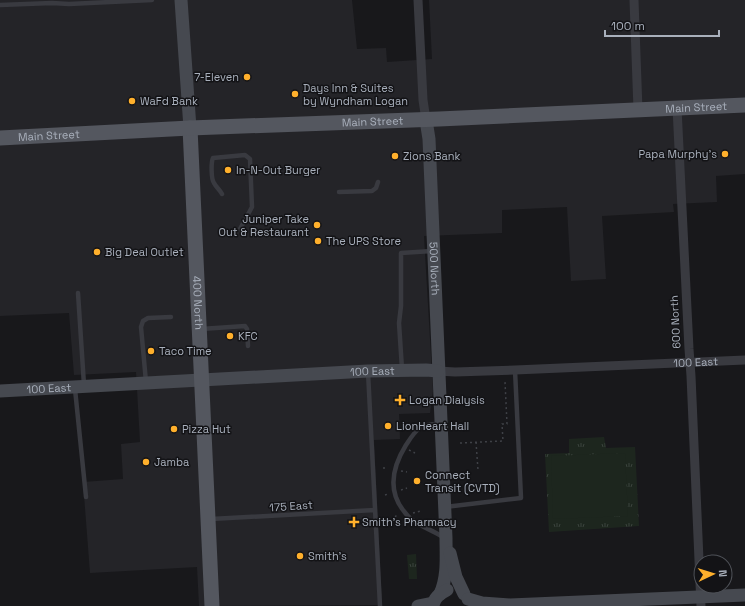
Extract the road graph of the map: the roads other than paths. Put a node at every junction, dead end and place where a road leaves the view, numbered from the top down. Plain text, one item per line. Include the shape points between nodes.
1 (152, 0) edge
2 (181, 0) edge
3 (418, 0) edge
4 (634, 0) edge
5 (0, 5) edge
6 (745, 105) edge
7 (677, 108) junction
8 (638, 110) junction
9 (426, 120) junction
10 (190, 128) junction
11 (0, 138) edge
12 (378, 182) dead end
13 (339, 192) dead end
14 (222, 194) dead end
15 (240, 229) dead end
16 (434, 251) junction
17 (78, 293) dead end
18 (171, 317) dead end
19 (199, 329) junction
20 (248, 346) dead end
21 (745, 360) edge
22 (690, 362) junction
23 (402, 370) junction
24 (438, 370) junction
25 (515, 370) junction
26 (368, 371) junction
27 (202, 381) junction
28 (146, 384) junction
29 (80, 387) junction
30 (0, 391) edge
31 (440, 424) junction
32 (86, 497) dead end
33 (445, 507) junction
34 (375, 510) junction
35 (208, 520) junction
36 (446, 538) junction
37 (745, 594) edge
38 (467, 600) edge
39 (435, 601) edge
40 (701, 602) edge
41 (508, 605) edge
42 (212, 606) edge
43 (380, 606) edge
44 (418, 606) edge

1 - 5 lane
2 - 10 street, 400 North
3 - 9 street, 500 North
4 - 8 street
6 - 7 main road, Main Street
7 - 8 main road, Main Street
7 - 22 street, 600 North
8 - 9 main road, Main Street
9 - 10 main road, Main Street
9 - 16 street, 500 North
10 - 11 main road, Main Street
10 - 19 main road, 400 North
12 - 13 lane via 372,191
14 - 15 lane via 213,180 212,161 214,158 245,155 250,159 252,207
16 - 23 lane via 401,253 399,323
16 - 24 street, 500 North
17 - 29 lane
18 - 28 lane via 148,318 143,321 141,327
19 - 20 lane via 245,326
19 - 27 main road, 400 North
21 - 22 street, 100 East
22 - 25 street, 100 East
22 - 40 street, 600 North
23 - 24 street, 100 East
23 - 26 street, 100 East
24 - 25 street, 100 East
24 - 31 street, 500 North
25 - 33 lane via 521,498
26 - 27 street, 100 East
26 - 34 lane
27 - 28 street, 100 East
27 - 35 main road, 400 North
28 - 29 street, 100 East
29 - 30 street, 100 East
29 - 32 lane
31 - 33 street, 500 North
31 - 36 lane via 424,426 412,436 396,463 394,486 399,504 407,516 417,524
33 - 36 street, 500 North
34 - 35 lane, 175 East
34 - 43 lane
35 - 42 main road, 400 North
36 - 38 street, 500 North via 456,577
36 - 39 street, 500 North via 444,585
37 - 40 street
38 - 39 street via 458,591 452,590 446,591
38 - 41 street
39 - 44 street
40 - 41 street

